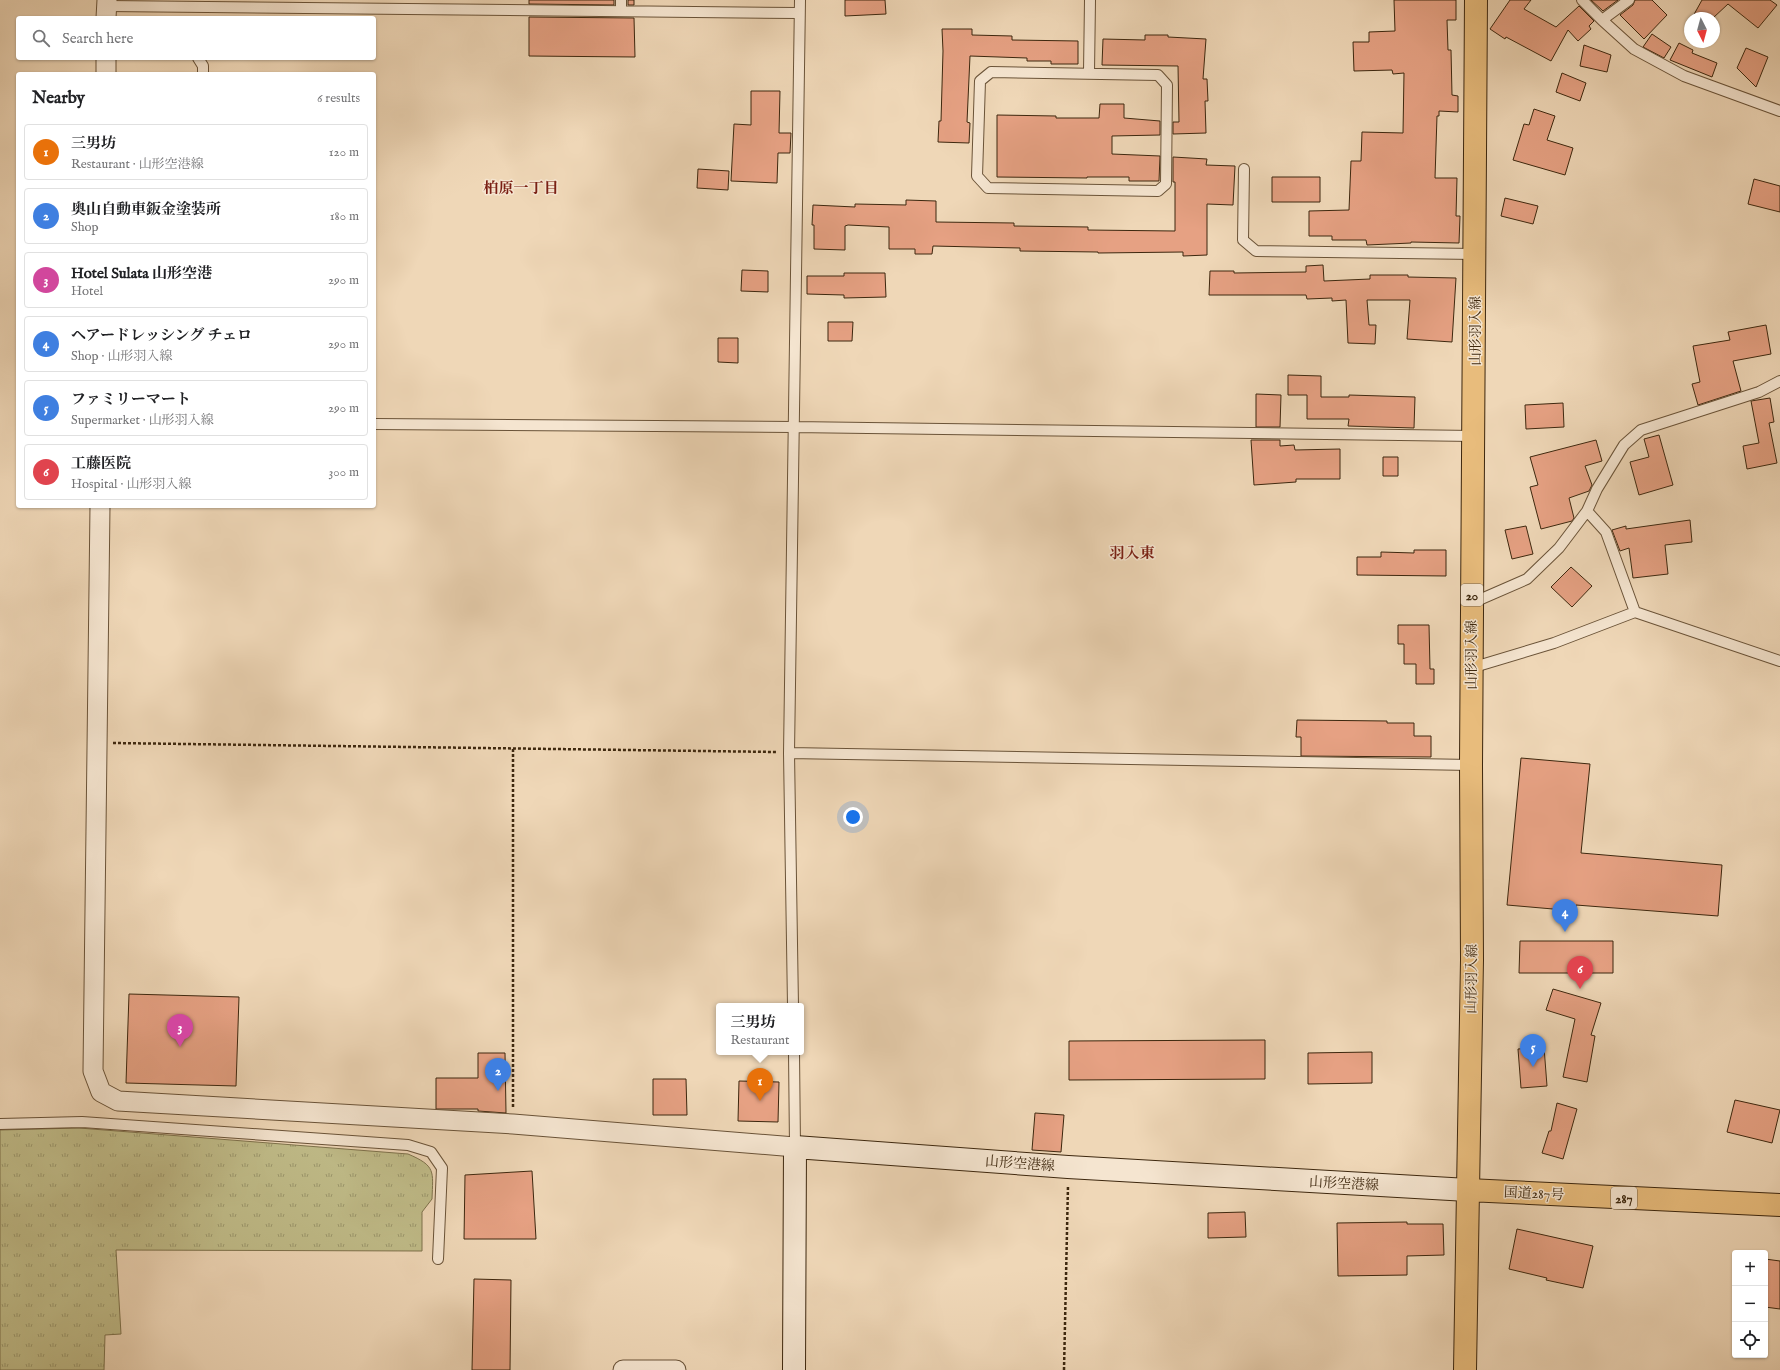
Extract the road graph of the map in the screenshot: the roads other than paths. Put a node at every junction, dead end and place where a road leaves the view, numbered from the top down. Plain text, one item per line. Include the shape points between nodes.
1 (621, 0) edge
2 (800, 0) edge
3 (1090, 0) edge
4 (1476, 0) edge
5 (1582, 0) edge
6 (1629, 0) edge
7 (450, 5) edge
8 (107, 8) edge
9 (621, 11) junction
10 (800, 13) junction
11 (1602, 20) junction
12 (106, 60) edge
13 (199, 60) edge
14 (106, 72) edge
15 (203, 72) edge
16 (1089, 72) junction
17 (1780, 111) edge
18 (1244, 168) dead end
19 (1475, 254) junction
20 (1780, 381) edge
21 (376, 424) edge
22 (793, 427) junction
23 (1474, 436) junction
24 (100, 508) edge
25 (1587, 511) junction
26 (1472, 603) junction
27 (1635, 612) junction
28 (1780, 661) edge
29 (1471, 668) junction
30 (788, 753) junction
31 (1470, 765) junction
32 (793, 1003) edge
33 (794, 1055) edge
34 (0, 1124) edge
35 (795, 1147) junction
36 (1468, 1190) junction
37 (1780, 1205) edge
38 (438, 1259) dead end
39 (623, 1370) edge
40 (676, 1370) edge
41 (794, 1370) edge
42 (1465, 1370) edge

1 - 9 lane
2 - 10 lane
3 - 16 lane
4 - 19 main road, 山形羽入線 / 20
5 - 11 lane
6 - 11 lane
7 - 8 lane
7 - 9 lane
9 - 10 lane
10 - 22 lane
11 - 17 lane via 1634,49 1684,76
12 - 14 street
13 - 15 lane
16 - 16 lane via 991,72 980,81 977,176 988,188 1158,191 1166,184 1167,85 1158,75
18 - 19 lane via 1243,240 1256,251
19 - 23 main road, 山形羽入線 / 20
20 - 25 lane via 1759,392 1641,430 1624,445 1597,489
21 - 22 lane
22 - 23 lane
22 - 30 lane
23 - 26 main road, 山形羽入線 / 20
24 - 35 street via 93,1071 101,1092 118,1101 513,1124
25 - 26 lane via 1559,548 1527,579
25 - 27 lane via 1606,532
26 - 29 main road, 山形羽入線 / 20
27 - 28 lane
27 - 29 lane via 1554,643
29 - 31 main road, 山形羽入線 / 20
30 - 31 lane
30 - 32 lane
31 - 36 main road, 山形羽入線 / 20 via 1472,960
33 - 35 lane
34 - 38 lane via 82,1122 408,1145 432,1152 442,1168
35 - 36 main road, 山形空港線 via 1068,1167
35 - 41 main road
36 - 37 main road, 国道287号 / 287
36 - 42 main road
39 - 40 street

